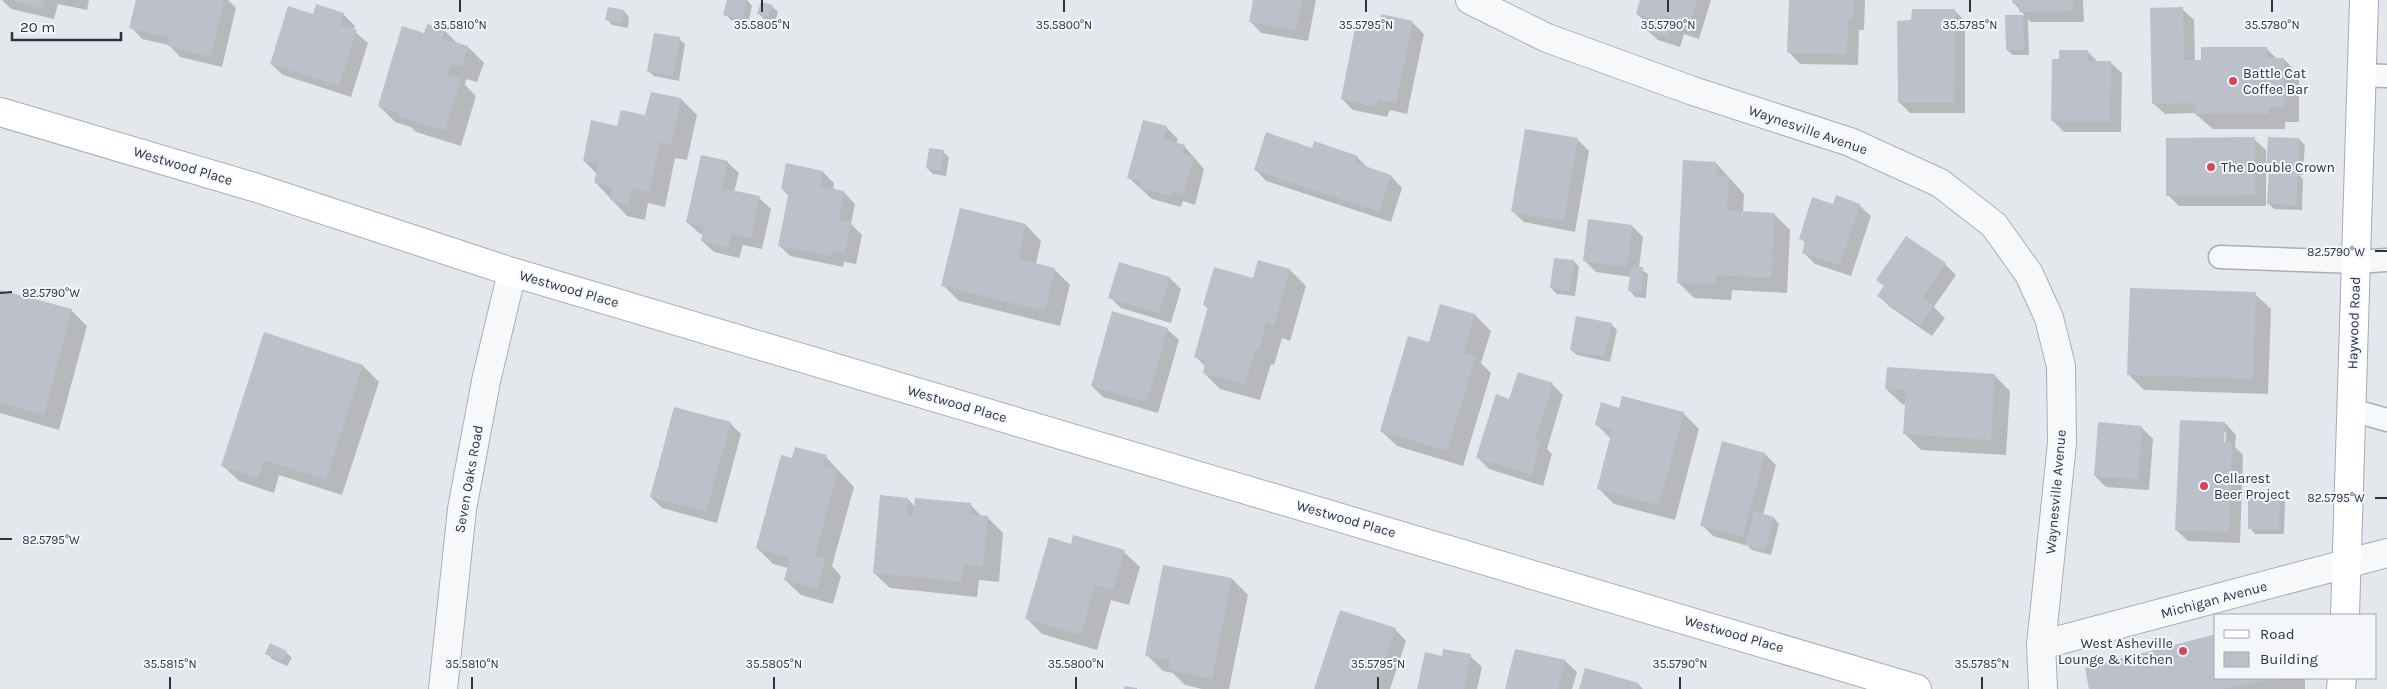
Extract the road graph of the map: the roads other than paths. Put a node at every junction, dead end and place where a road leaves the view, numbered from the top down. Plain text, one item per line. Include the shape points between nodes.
1 (1470, 0) edge
2 (2364, 0) edge
3 (2374, 76) edge
4 (0, 112) edge
5 (2220, 257) dead end
6 (2387, 260) edge
7 (2356, 262) junction
8 (512, 272) junction
9 (2352, 410) junction
10 (2387, 420) edge
11 (2387, 553) edge
12 (2347, 565) junction
13 (2344, 614) edge
14 (2041, 645) junction
15 (1906, 687) edge
16 (443, 689) edge
17 (2043, 689) edge

1 - 14 street, Waynesville Avenue via 1547,38 1693,91 1850,142 1940,183 1994,225 2029,274 2049,318 2061,366 2062,443
2 - 3 street, Haywood Road
3 - 7 street, Haywood Road
4 - 8 street, Westwood Place via 257,188
5 - 7 lane
6 - 7 lane
7 - 9 street, Haywood Road
8 - 15 street, Westwood Place
8 - 16 street, Seven Oaks Road via 486,381 462,509
9 - 10 lane
9 - 12 street, Haywood Road
11 - 12 street, Michigan Avenue
12 - 13 street, Haywood Road
12 - 14 street, Michigan Avenue
14 - 17 street, Waynesville Avenue

